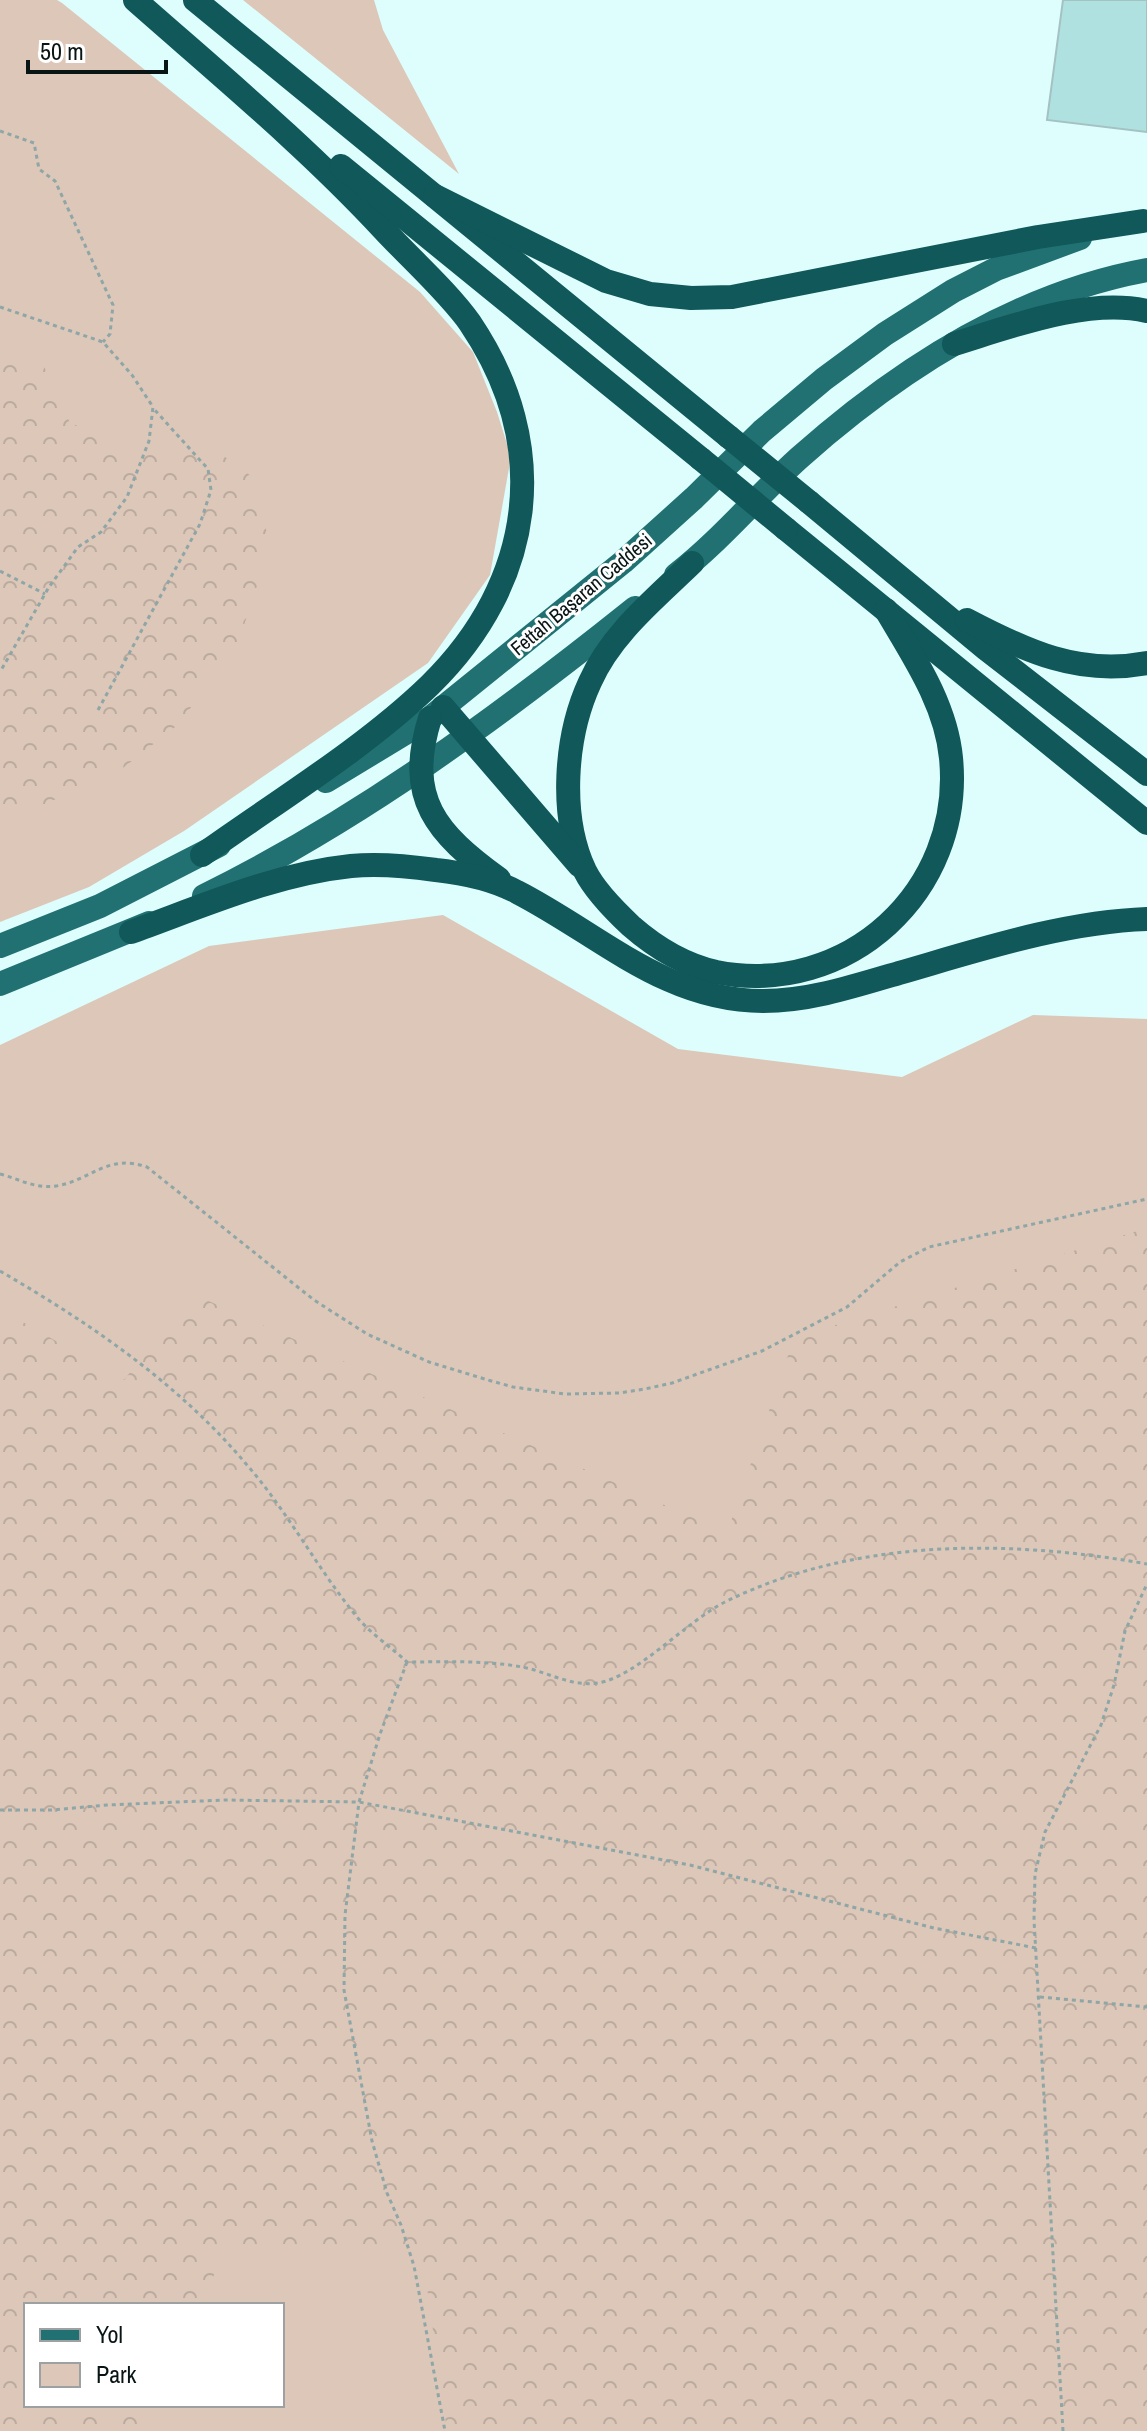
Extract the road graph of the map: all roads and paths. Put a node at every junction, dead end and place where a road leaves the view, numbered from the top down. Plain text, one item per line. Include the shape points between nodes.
1 (137, 0) edge
2 (195, 0) edge
3 (0, 131) edge
4 (435, 196) junction
5 (1145, 221) edge
6 (1147, 270) edge
7 (0, 307) edge
8 (1147, 311) edge
9 (103, 342) junction
10 (954, 344) junction
11 (153, 407) junction
12 (692, 563) junction
13 (0, 571) edge
14 (45, 594) junction
15 (930, 601) junction
16 (886, 610) junction
17 (1147, 663) edge
18 (0, 672) edge
19 (98, 710) dead end
20 (437, 713) junction
21 (466, 736) junction
22 (420, 768) junction
23 (1147, 774) edge
24 (1147, 823) edge
25 (202, 855) junction
26 (586, 873) junction
27 (515, 891) junction
28 (1147, 919) edge
29 (131, 932) junction
30 (0, 946) edge
31 (0, 984) edge
32 (0, 1174) edge
33 (1147, 1199) edge
34 (0, 1271) edge
35 (1147, 1564) edge
36 (1147, 1584) edge
37 (407, 1662) junction
38 (359, 1802) junction
39 (0, 1810) edge
40 (1036, 1948) junction
41 (1040, 1997) junction
42 (1147, 2007) edge
43 (445, 2431) edge
44 (1063, 2431) edge

1 - 16 highway, bridge
1 - 25 highway via 332,175 467,319 506,391 522,468 523,505 514,552 494,599 467,641 397,714
2 - 4 highway
3 - 9 path via 34,143 39,169 55,181 113,305 110,334
4 - 5 highway via 606,281 650,294 691,298 732,297
4 - 15 highway, bridge
5 - 20 main road, Fettah Başaran Caddesi via 1048,248 996,269 885,334 762,431 623,562
6 - 10 main road via 1040,300
7 - 9 path
8 - 10 highway via 1083,310
9 - 11 path
10 - 12 main road via 849,416
11 - 14 path via 149,441 127,497 101,532 78,547
11 - 19 path via 208,469 211,490 200,524
12 - 21 main road
12 - 26 highway via 619,638 590,682 567,786 575,844
13 - 14 path
14 - 18 path
15 - 17 highway via 1059,661 1091,667
15 - 23 highway
16 - 24 highway
16 - 26 highway via 943,722 952,797 932,865 912,900 887,926 837,960 801,971 715,972 652,945 616,912
20 - 21 highway
20 - 22 highway via 421,746
20 - 25 main road, Fettah Başaran Caddesi
21 - 22 main road
21 - 26 highway
22 - 27 highway via 428,806 446,834
22 - 29 main road via 246,874
25 - 30 main road, Fettah Başaran Caddesi via 100,906
27 - 28 highway via 651,972 728,999 764,1001 855,986 1102,921
27 - 29 highway via 451,872 353,865 250,889
29 - 31 main road
32 - 33 path via 54,1186 113,1164 147,1167 314,1300 367,1334 429,1362 488,1380 565,1394 645,1389 762,1351 847,1307 900,1262 929,1247
34 - 37 path via 122,1349 200,1414 267,1489 359,1619
35 - 37 path via 997,1548 859,1559 737,1596 614,1678 600,1682 574,1683 522,1667 472,1661
36 - 40 path via 1125,1631 1101,1725 1045,1832 1033,1897
37 - 38 path
38 - 39 path via 226,1800
38 - 40 path via 690,1865 934,1928
38 - 43 path via 345,1915 344,1990 372,2141 414,2266
40 - 41 path
41 - 42 path
41 - 44 path

